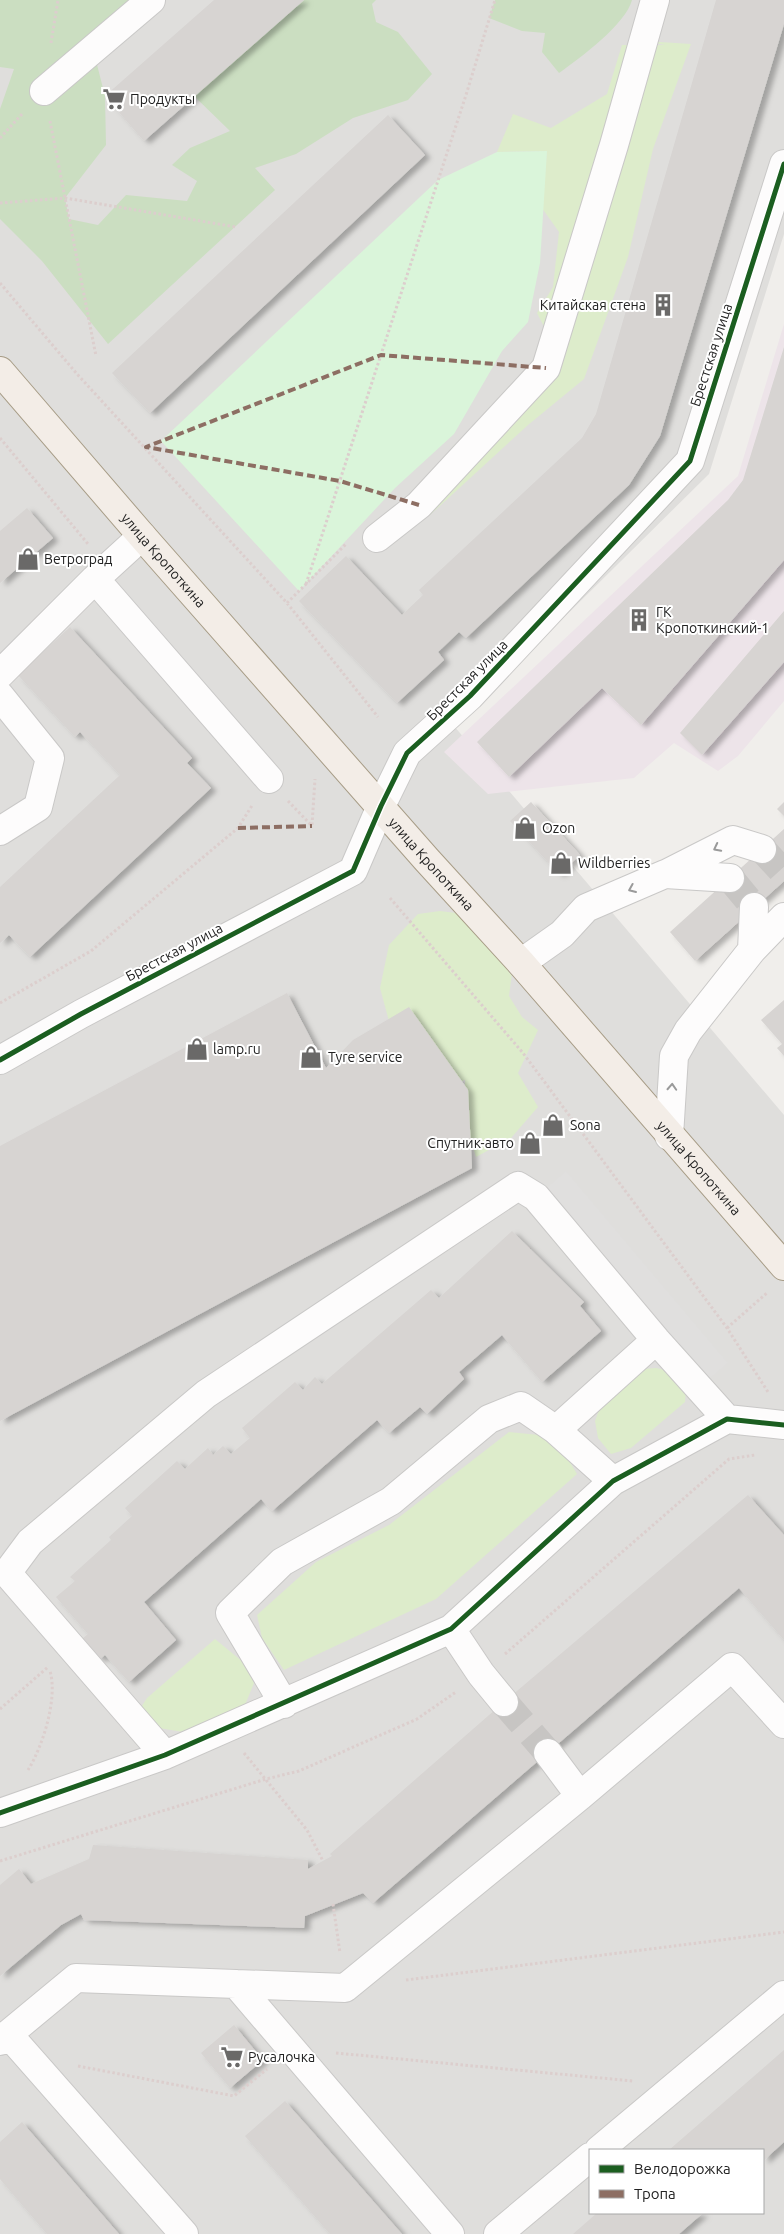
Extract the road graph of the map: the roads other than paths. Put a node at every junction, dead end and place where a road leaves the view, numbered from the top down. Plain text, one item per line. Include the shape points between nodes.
1 (151, 0) edge
2 (655, 0) edge
3 (44, 91) road end
4 (784, 164) edge
5 (0, 371) edge
6 (142, 536) junction
7 (376, 538) road end
8 (101, 573) junction
9 (0, 674) edge
10 (0, 696) edge
11 (269, 779) road end
12 (381, 806) junction
13 (0, 831) edge
14 (762, 849) tunnel mouth
15 (665, 874) junction
16 (730, 878) dead end
17 (754, 907) tunnel mouth
18 (784, 917) edge
19 (752, 950) junction
20 (521, 963) junction
21 (0, 1060) edge
22 (669, 1136) junction
23 (784, 1266) edge
24 (656, 1340) junction
25 (727, 1419) junction
26 (784, 1425) edge
27 (556, 1430) junction
28 (613, 1481) junction
29 (451, 1630) junction
30 (504, 1702) tunnel mouth
31 (284, 1704) junction
32 (784, 1724) edge
33 (548, 1753) tunnel mouth
34 (165, 1755) junction
35 (580, 1796) junction
36 (0, 1813) edge
37 (236, 1984) junction
38 (784, 1996) edge
39 (4, 2038) edge
40 (599, 2149) edge
41 (589, 2158) edge
42 (184, 2234) edge
43 (450, 2234) edge
44 (498, 2234) edge

1 - 3 street
2 - 7 street via 546,368 419,505
4 - 12 street, Брестская улица via 690,461 470,696 408,754
5 - 6 main road, улица Кропоткина
6 - 8 street
6 - 12 main road, улица Кропоткина
8 - 9 street
8 - 11 street
10 - 13 street via 50,758 38,807
12 - 20 main road, улица Кропоткина
12 - 21 street, Брестская улица via 353,871
14 -> 15 street via 733,840
15 - 16 street
15 -> 20 street via 586,908 562,934
17 - 19 street
18 - 19 street
22 -> 19 street via 674,1056 688,1031
20 - 22 main road, улица Кропоткина
22 - 23 main road, улица Кропоткина
24 - 25 street
24 - 27 street
24 - 34 street via 536,1197 518,1186 206,1394 30,1542 7,1573
25 - 26 street
25 - 28 street
27 - 28 street
27 - 31 street via 521,1406 489,1419 391,1501 282,1562 230,1613
28 - 29 street
29 - 30 street
29 - 31 street
31 - 34 street
32 - 35 street via 732,1667
33 - 35 street
34 - 36 street
35 - 37 street via 345,1988
37 - 39 street via 76,1978
37 - 43 street
38 - 40 street
39 - 42 street
41 - 44 street

